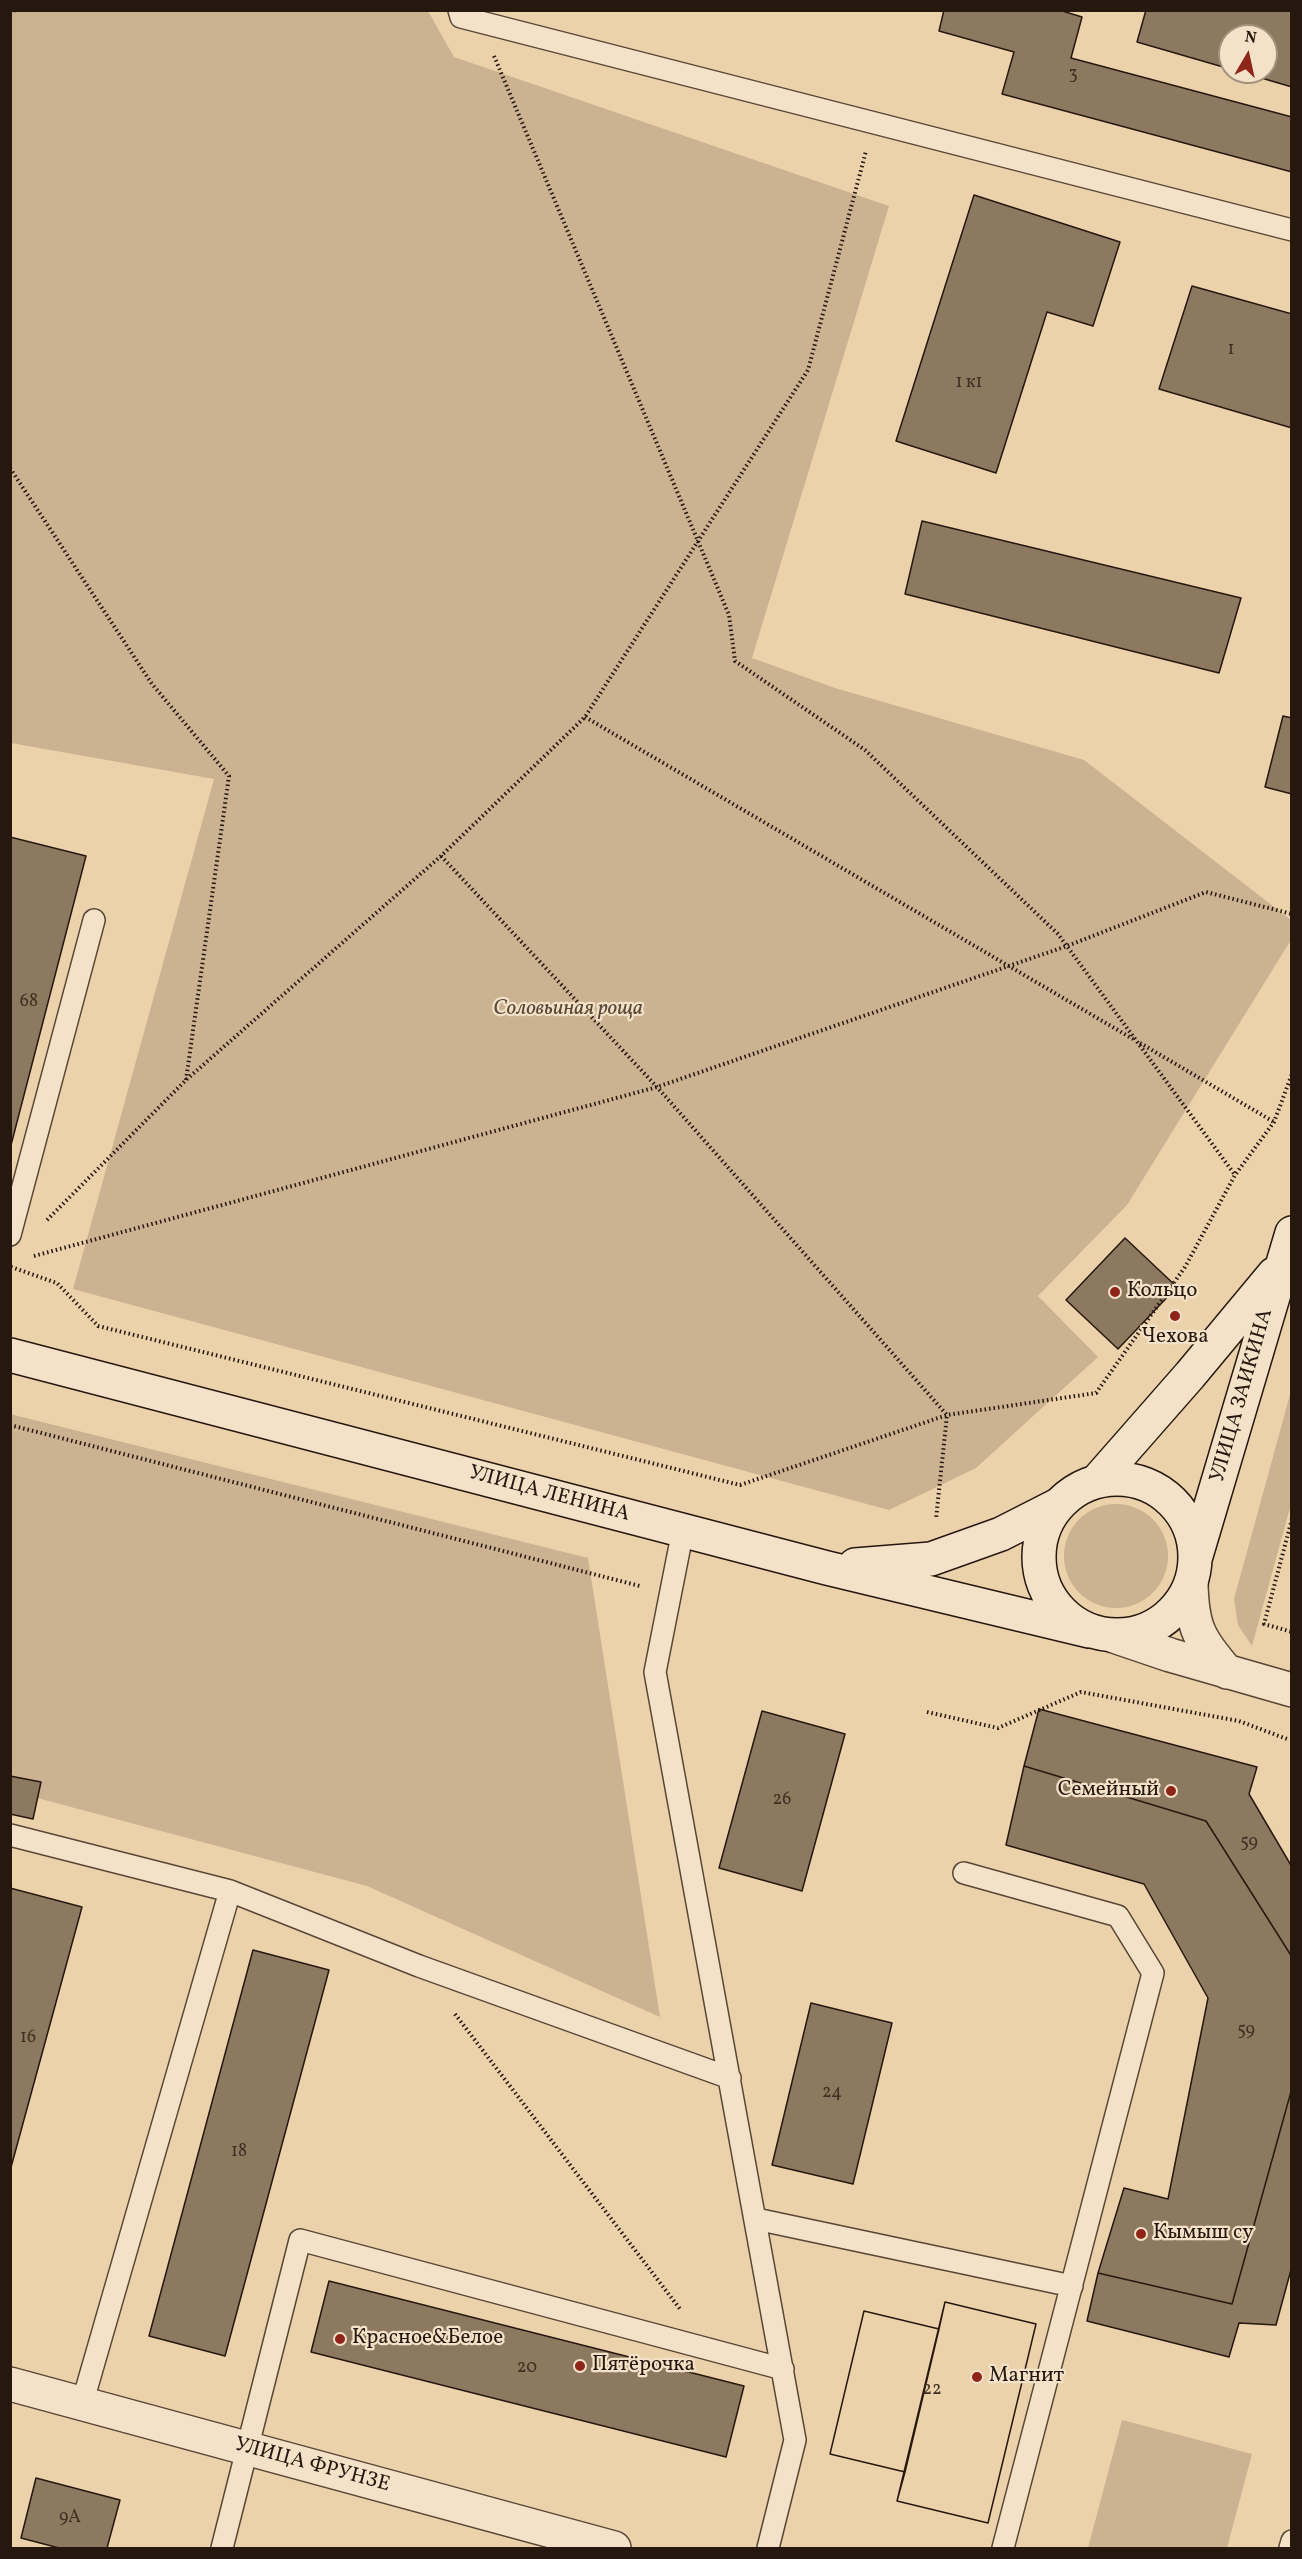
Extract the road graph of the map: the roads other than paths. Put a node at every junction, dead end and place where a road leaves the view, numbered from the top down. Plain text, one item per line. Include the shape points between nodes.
1 (459, 10) edge
2 (1292, 230) edge
3 (94, 920) dead end
4 (10, 1234) edge
5 (1289, 1241) edge
6 (10, 1355) edge
7 (1097, 1481) junction
8 (1058, 1505) junction
9 (683, 1530) junction
10 (827, 1568) junction
11 (1193, 1572) junction
12 (1102, 1633) junction
13 (1227, 1672) junction
14 (1292, 1690) edge
15 (10, 1835) edge
16 (964, 1873) dead end
17 (230, 1891) junction
18 (730, 2078) junction
19 (756, 2219) junction
20 (1072, 2286) junction
21 (783, 2369) junction
22 (10, 2384) edge
23 (82, 2404) junction
24 (247, 2448) junction
25 (1292, 2541) edge
26 (566, 2542) edge
27 (222, 2548) edge
28 (614, 2548) edge
29 (768, 2548) edge
30 (1003, 2548) edge
31 (1290, 2548) edge

1 - 2 lane via 460,17
3 - 4 lane
5 - 7 main road via 1190,1375
5 - 11 main road, УЛИЦА ЗАИКИНА
6 - 9 main road, УЛИЦА ЛЕНИНА
7 - 8 main road via 1076,1490
7 - 11 main road via 1121,1479 1145,1484 1166,1496 1182,1514 1192,1536
8 - 10 main road via 1001,1534 931,1559
8 - 12 main road via 1044,1526 1038,1551 1040,1576 1050,1600 1067,1618
9 - 10 main road, УЛИЦА ЛЕНИНА
9 - 18 lane via 655,1672
10 - 12 main road, УЛИЦА ЛЕНИНА
11 - 12 main road via 1179,1605 1161,1622 1139,1632
11 - 13 main road, УЛИЦА ЗАИКИНА via 1191,1613 1202,1642
12 - 13 main road, УЛИЦА ЛЕНИНА
13 - 14 main road, УЛИЦА ЛЕНИНА
15 - 17 lane
16 - 20 lane via 1118,1916 1153,1973
17 - 18 lane via 419,1966
17 - 23 lane
18 - 19 lane
19 - 20 lane
19 - 21 lane
20 - 30 lane
21 - 24 lane via 300,2240
21 - 29 lane via 795,2440
22 - 23 main road, УЛИЦА ФРУНЗЕ
23 - 24 main road, УЛИЦА ФРУНЗЕ
24 - 26 main road, УЛИЦА ФРУНЗЕ
24 - 27 lane
25 - 31 lane
26 - 28 main road, УЛИЦА ФРУНЗЕ

